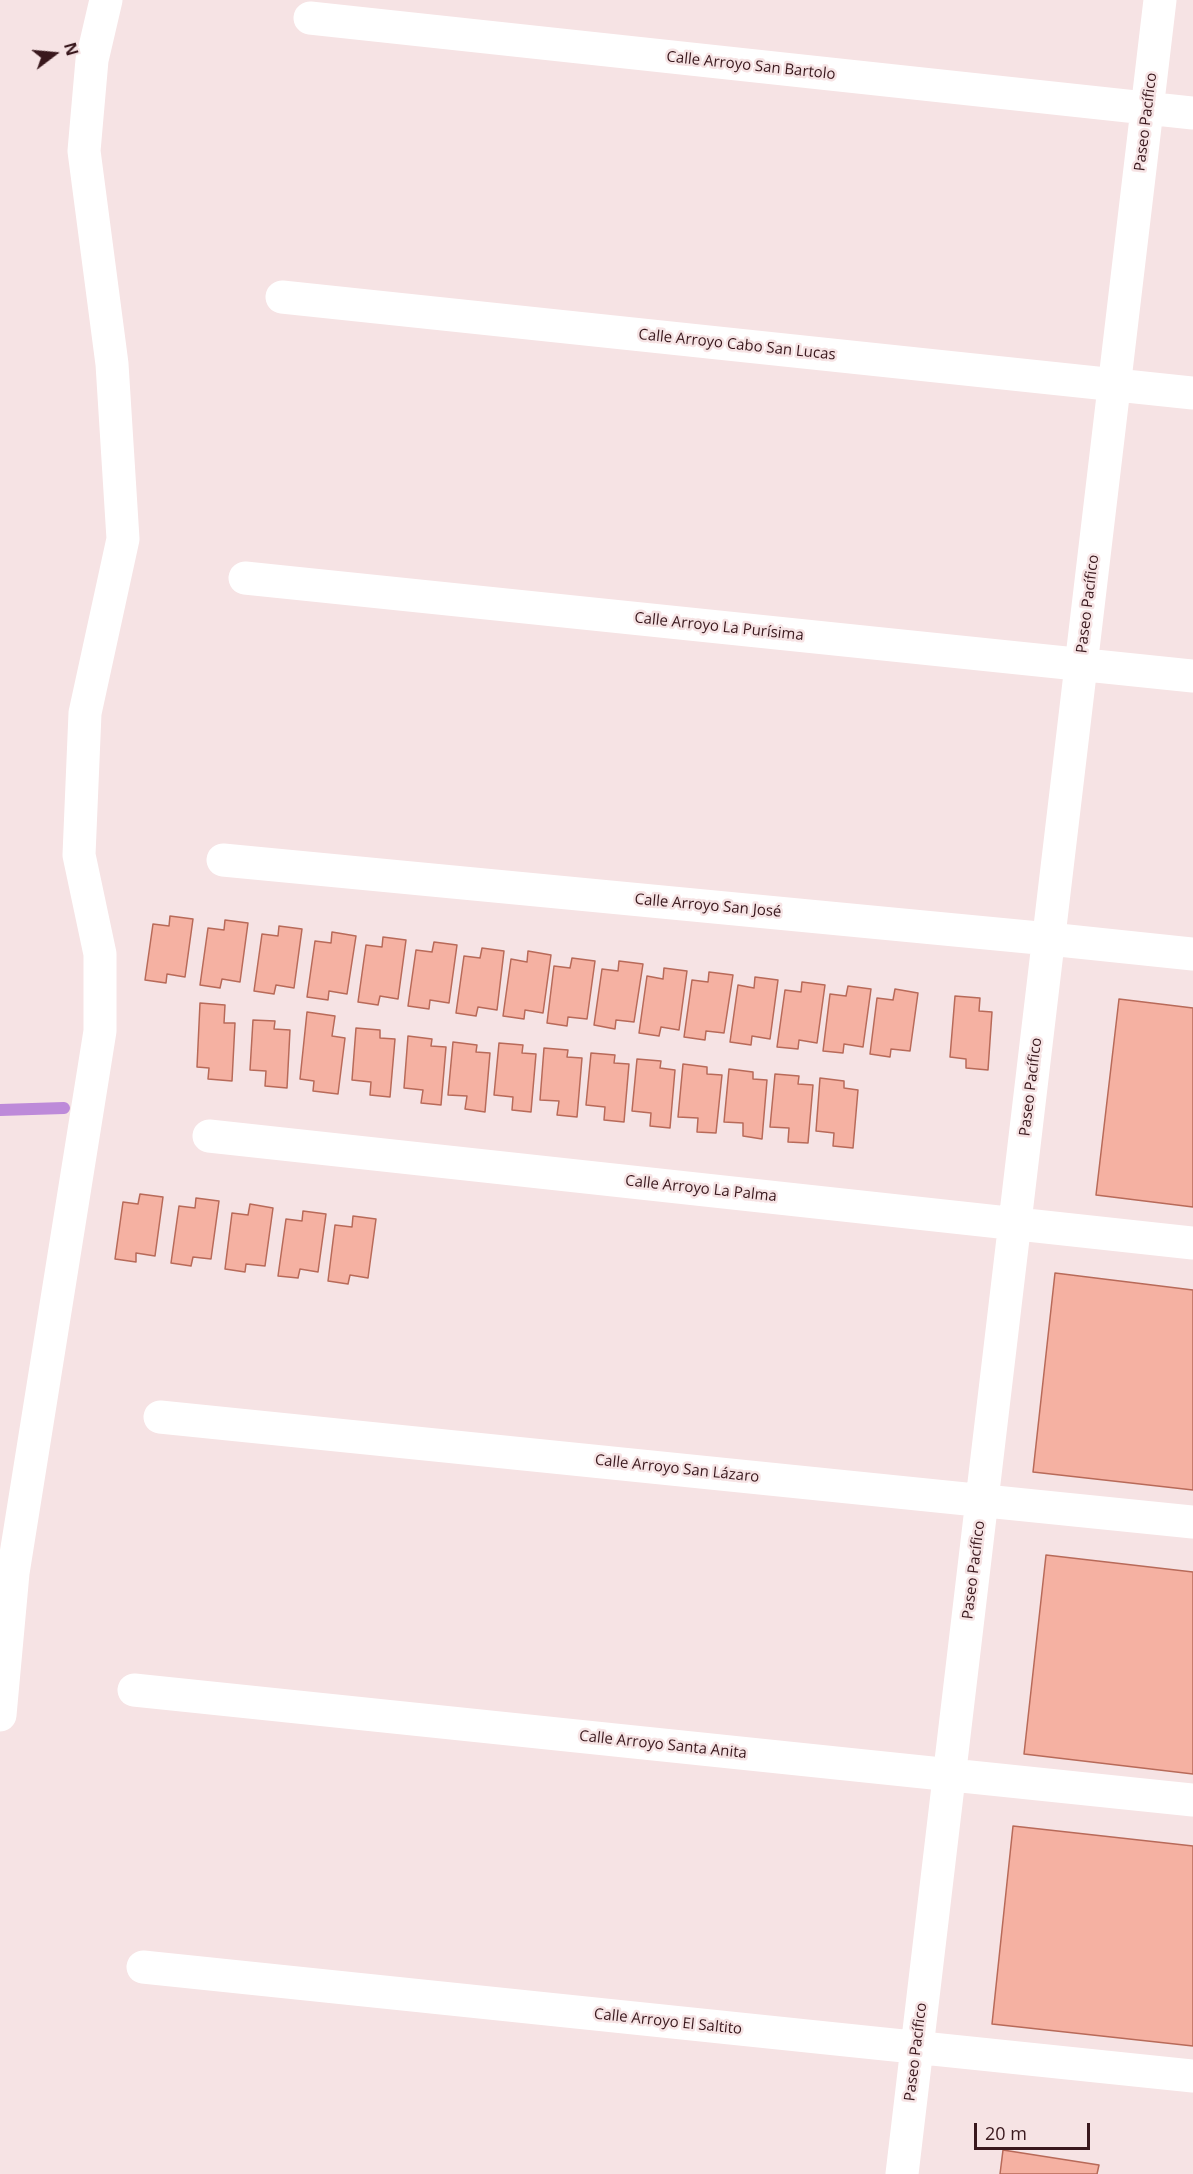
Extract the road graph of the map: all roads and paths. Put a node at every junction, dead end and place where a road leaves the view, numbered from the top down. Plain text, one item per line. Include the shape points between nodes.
1 (106, 0) edge
2 (1160, 0) edge
3 (310, 18) dead end
4 (1148, 108) junction
5 (1193, 113) edge
6 (282, 297) dead end
7 (1114, 385) junction
8 (1193, 393) edge
9 (246, 578) dead end
10 (1081, 664) junction
11 (1193, 676) edge
12 (223, 860) dead end
13 (1049, 939) junction
14 (1193, 954) edge
15 (209, 1136) dead end
16 (1015, 1224) junction
17 (1193, 1243) edge
18 (160, 1417) dead end
19 (982, 1500) junction
20 (1193, 1522) edge
21 (134, 1690) dead end
22 (0, 1715) edge
23 (949, 1774) junction
24 (1193, 1800) edge
25 (144, 1967) dead end
26 (917, 2048) junction
27 (1193, 2076) edge
28 (902, 2174) edge

1 - 22 street via 92,60 84,151 112,364 123,539 85,714 79,855 100,954 100,1030 13,1573
2 - 4 street, Paseo Pacífico
3 - 4 street, Calle Arroyo San Bartolo
4 - 5 street, Calle Arroyo San Bartolo
4 - 7 street, Paseo Pacífico
6 - 7 street, Calle Arroyo Cabo San Lucas
7 - 8 street, Calle Arroyo Cabo San Lucas
7 - 10 street, Paseo Pacífico
9 - 10 street, Calle Arroyo La Purísima
10 - 11 street, Calle Arroyo La Purísima
10 - 13 street, Paseo Pacífico
12 - 13 street, Calle Arroyo San José
13 - 14 street, Calle Arroyo San José
13 - 16 street, Paseo Pacífico
15 - 16 street, Calle Arroyo La Palma
16 - 17 street, Calle Arroyo La Palma
16 - 19 street, Paseo Pacífico
18 - 19 street, Calle Arroyo San Lázaro
19 - 20 street, Calle Arroyo San Lázaro
19 - 23 street, Paseo Pacífico
21 - 23 street, Calle Arroyo Santa Anita
23 - 24 street, Calle Arroyo Santa Anita
23 - 26 street, Paseo Pacífico
25 - 26 street, Calle Arroyo El Saltito
26 - 27 street, Calle Arroyo El Saltito
26 - 28 street, Paseo Pacífico

